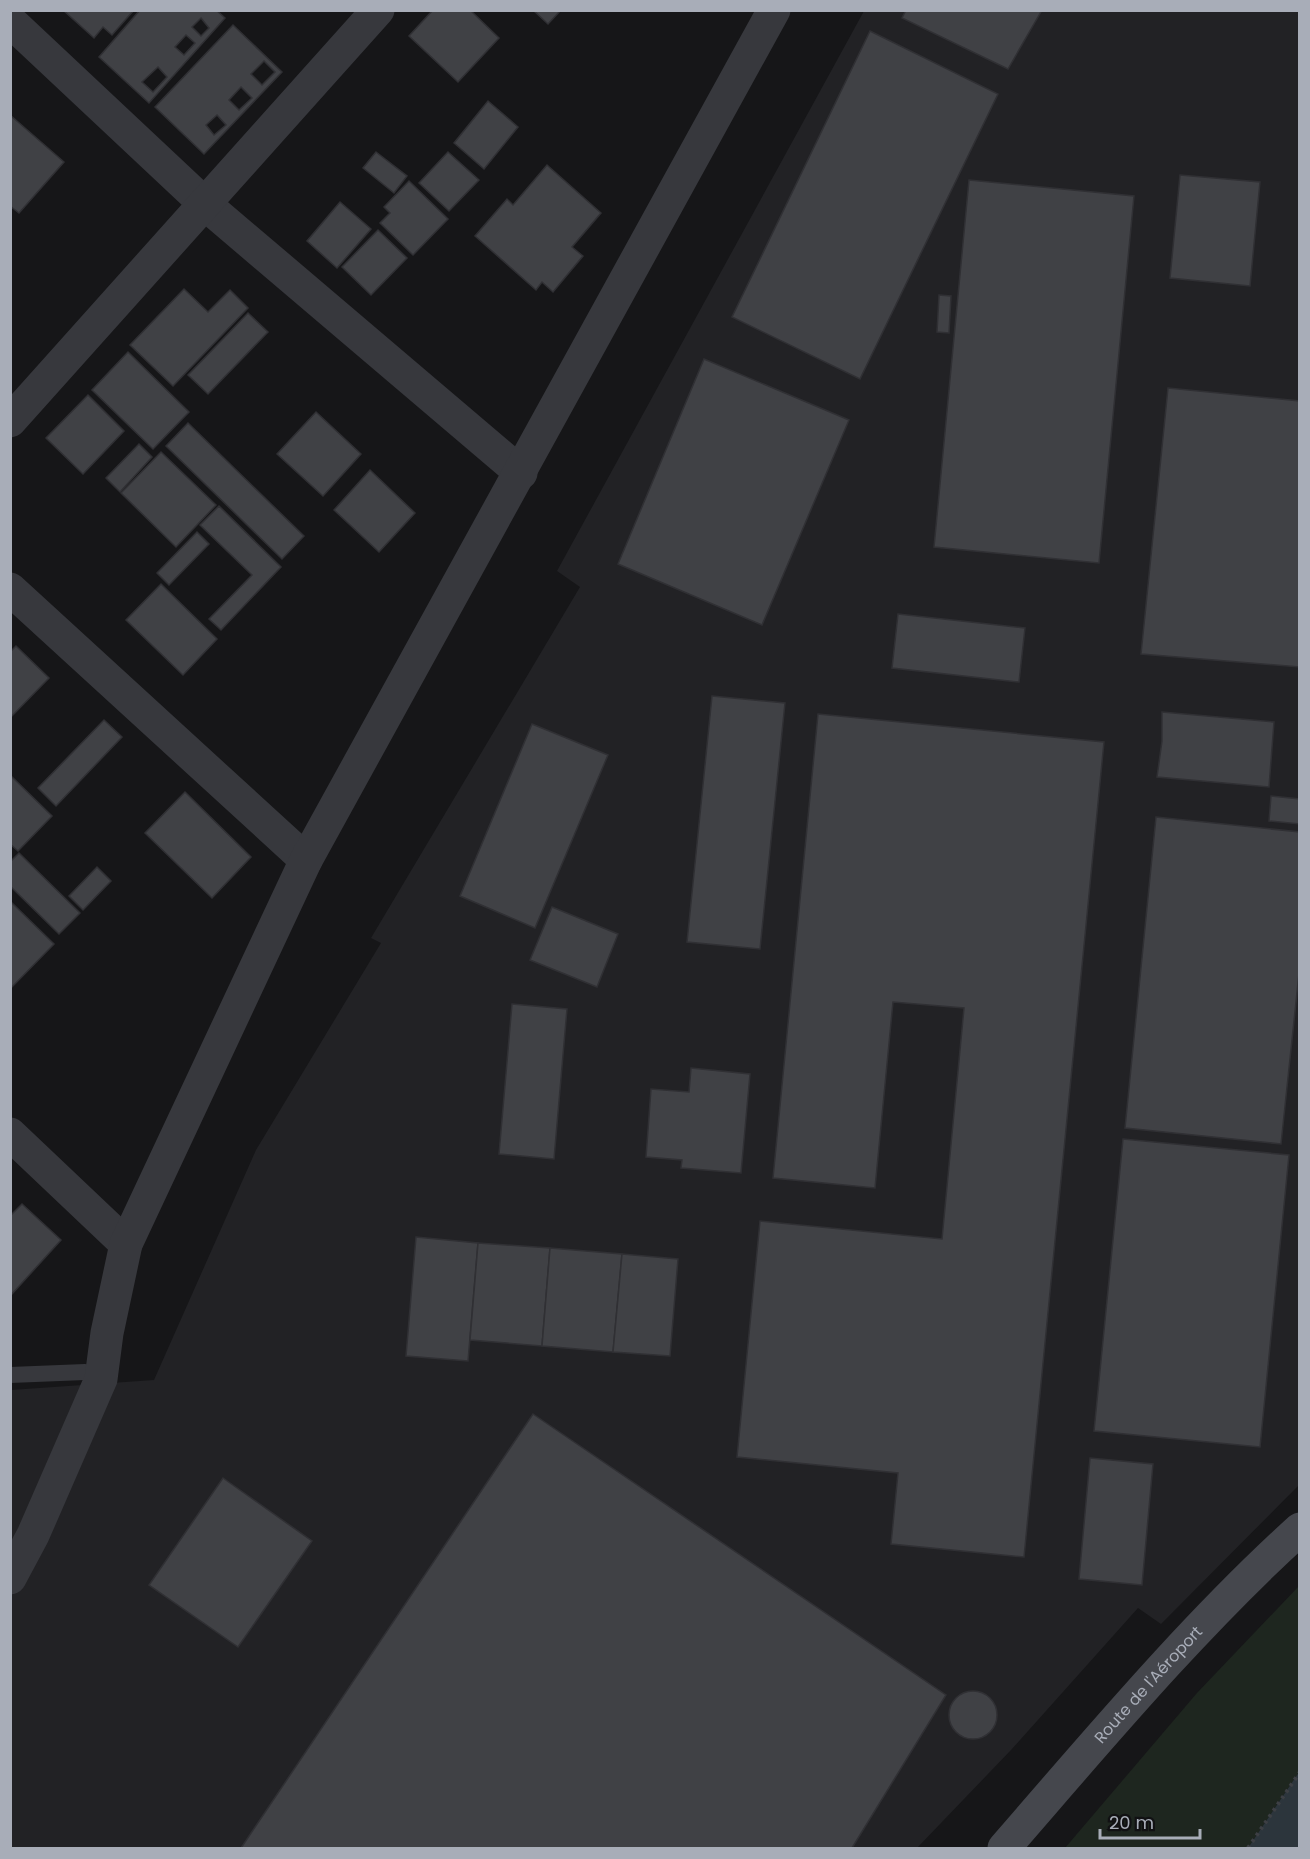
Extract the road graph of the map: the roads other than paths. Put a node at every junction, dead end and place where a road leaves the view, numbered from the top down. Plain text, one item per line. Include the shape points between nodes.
1 (378, 10) edge
2 (774, 10) edge
3 (10, 21) edge
4 (206, 206) junction
5 (10, 421) edge
6 (521, 473) junction
7 (10, 589) edge
8 (306, 860) junction
9 (10, 1134) edge
10 (126, 1244) junction
11 (85, 1372) dead end
12 (10, 1375) edge
13 (1299, 1529) edge
14 (10, 1578) edge
15 (1004, 1848) edge

1 - 4 street
2 - 6 street
3 - 4 street
4 - 5 street
4 - 6 street
6 - 8 street
7 - 8 street
8 - 10 street
9 - 10 street
10 - 14 street via 101,1379 33,1535
11 - 12 lane
13 - 15 main road, Route de l'Aéroport via 1263,1562 1108,1729

